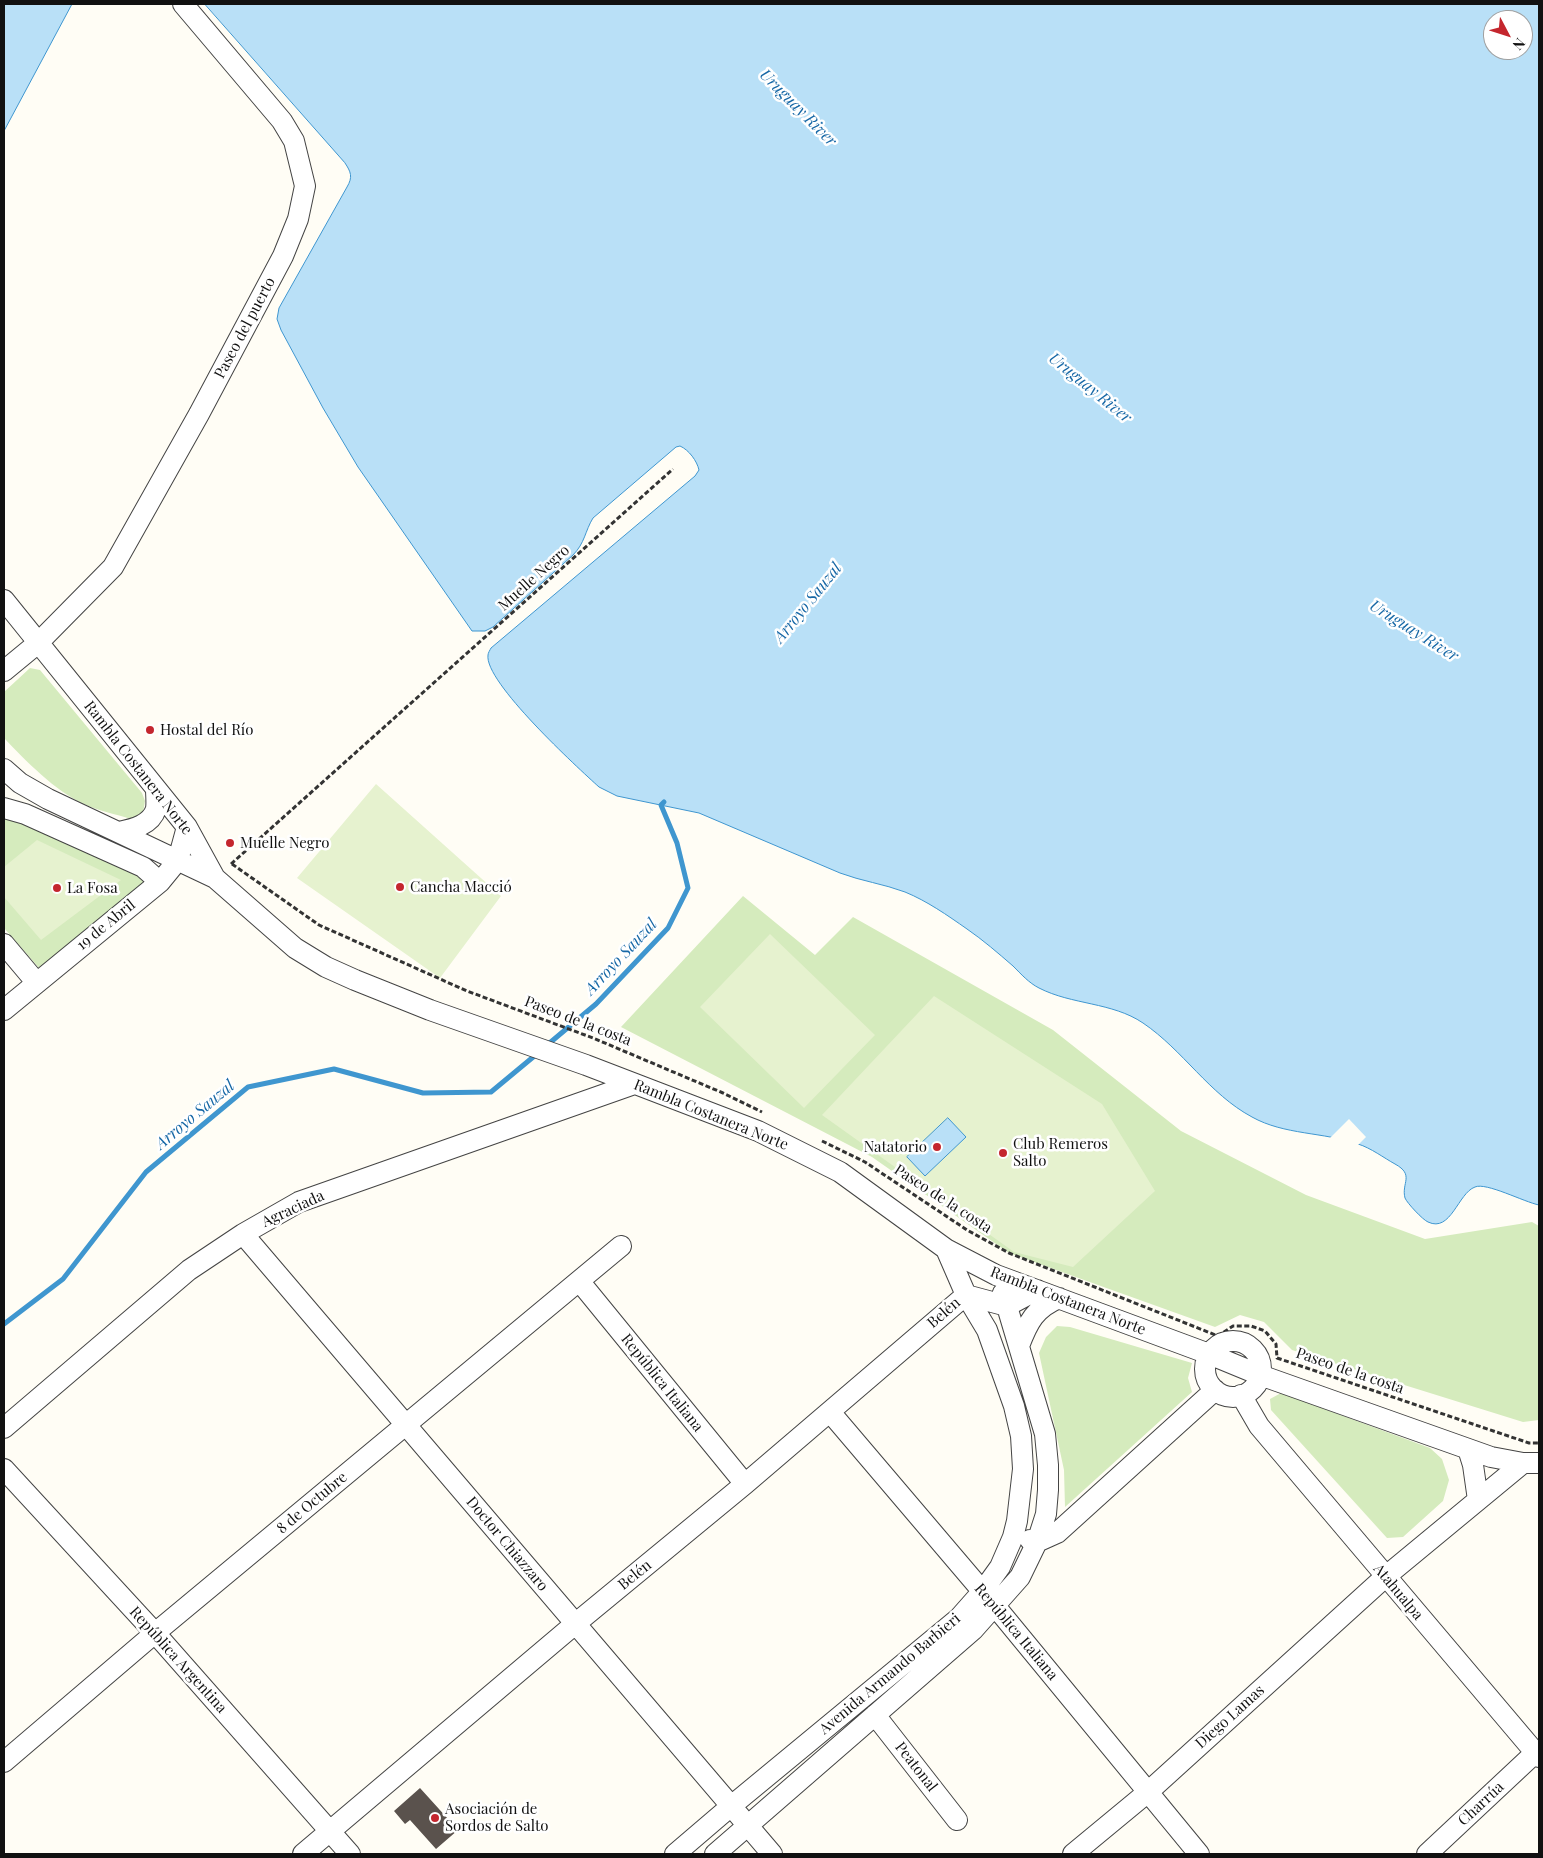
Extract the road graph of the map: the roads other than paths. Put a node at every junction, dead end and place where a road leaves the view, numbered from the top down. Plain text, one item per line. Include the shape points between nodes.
1 (183, 4) edge
2 (4, 600) edge
3 (38, 643) junction
4 (4, 671) edge
5 (4, 769) edge
6 (156, 789) junction
7 (4, 808) edge
8 (187, 826) junction
9 (119, 832) junction
10 (178, 860) junction
11 (216, 878) junction
12 (160, 882) junction
13 (4, 944) edge
14 (36, 982) junction
15 (4, 1010) edge
16 (634, 1084) junction
17 (243, 1234) junction
18 (621, 1246) dead end
19 (946, 1249) junction
20 (996, 1275) junction
21 (580, 1282) junction
22 (1037, 1290) junction
23 (966, 1295) junction
24 (1059, 1298) junction
25 (1007, 1306) junction
26 (1019, 1346) junction
27 (1209, 1354) junction
28 (1260, 1375) junction
29 (1215, 1390) junction
30 (1241, 1395) junction
31 (830, 1412) junction
32 (406, 1425) junction
33 (4, 1428) edge
34 (1468, 1449) junction
35 (1531, 1463) edge
36 (4, 1468) edge
37 (745, 1484) junction
38 (1478, 1500) junction
39 (1013, 1537) junction
40 (1037, 1542) junction
41 (1385, 1577) junction
42 (988, 1599) junction
43 (574, 1624) junction
44 (155, 1633) junction
45 (875, 1714) junction
46 (1537, 1755) edge
47 (4, 1762) edge
48 (1148, 1792) junction
49 (730, 1807) junction
50 (957, 1820) dead end
51 (748, 1825) junction
52 (330, 1832) junction
53 (303, 1854) edge
54 (350, 1854) edge
55 (675, 1854) edge
56 (715, 1854) edge
57 (772, 1854) edge
58 (1073, 1854) edge
59 (1199, 1854) edge
60 (1427, 1854) edge

1 - 3 street, Paseo del puerto via 282,121 294,141 305,186 298,219 283,256 204,405 113,567
2 - 3 street, Rambla Costanera Norte
3 - 4 street, Paseo del puerto
3 - 6 street, Rambla Costanera Norte
5 - 9 street via 20,783 48,799
6 - 8 street, Rambla Costanera Norte
6 - 9 street via 156,809 150,819 136,829
7 - 12 street via 25,814 143,867
8 - 10 street, 19 de Abril
8 - 11 street, Rambla Costanera Norte
9 - 10 street
10 - 11 street
10 - 12 street, 19 de Abril
11 - 16 street, Rambla Costanera Norte via 295,948 326,967 430,1010
12 - 14 street, 19 de Abril
13 - 14 street
14 - 15 street, 19 de Abril
16 - 17 street, Agraciada via 299,1202
16 - 19 street, Rambla Costanera Norte via 758,1131 809,1155 840,1172
17 - 32 street, Doctor Chiazzaro
17 - 33 street, Agraciada via 189,1270
18 - 21 street, 8 de Octubre
19 - 20 street, Rambla Costanera Norte
19 - 23 street, Avenida Armando Barbieri
20 - 22 street, Rambla Costanera Norte
20 - 25 street, Avenida Armando Barbieri
21 - 32 street, 8 de Octubre
21 - 37 street, República Italiana
22 - 24 street, Rambla Costanera Norte
22 - 25 street
23 - 25 street
23 - 31 street, Belén
23 - 39 street, Avenida Armando Barbieri via 987,1330 1021,1436 1023,1469
24 - 26 street via 1037,1311
24 - 27 street, Rambla Costanera Norte
25 - 26 street, Avenida Armando Barbieri
26 - 40 street, Avenida Armando Barbieri via 1045,1434 1048,1490 1046,1514
27 - 28 street via 1223,1343 1240,1342 1259,1358
27 - 29 street via 1206,1377
28 - 30 street via 1254,1387
28 - 34 street
29 - 30 street via 1226,1396
29 - 40 street via 1057,1533
30 - 41 street, Atahualpa via 1259,1426
31 - 37 street, Belén
31 - 42 street, República Italiana
32 - 43 street, Doctor Chiazzaro
32 - 44 street, 8 de Octubre
34 - 35 street via 1491,1457
34 - 38 street
35 - 38 street, Diego Lamas
36 - 44 street, República Argentina
37 - 43 street, Belén
38 - 41 street, Diego Lamas
39 - 40 street
39 - 42 street, Avenida Armando Barbieri
40 - 42 street, Avenida Armando Barbieri via 1020,1577
41 - 46 street, Atahualpa
41 - 48 street, Diego Lamas
42 - 45 street, Avenida Armando Barbieri via 973,1630
42 - 48 street, República Italiana
42 - 49 street, Avenida Armando Barbieri via 959,1618
43 - 49 street, Doctor Chiazzaro
43 - 52 street, Belén
44 - 47 street, 8 de Octubre
44 - 52 street, República Argentina
45 - 50 street, Peatonal
45 - 51 street, Avenida Armando Barbieri
46 - 60 street, Charrúa
48 - 58 street, Diego Lamas
48 - 59 street, República Italiana
49 - 51 street, Doctor Chiazzaro
49 - 55 street, Avenida Armando Barbieri
51 - 56 street, Avenida Armando Barbieri
51 - 57 street, Doctor Chiazzaro
52 - 53 street, Belén
52 - 54 street, República Argentina

